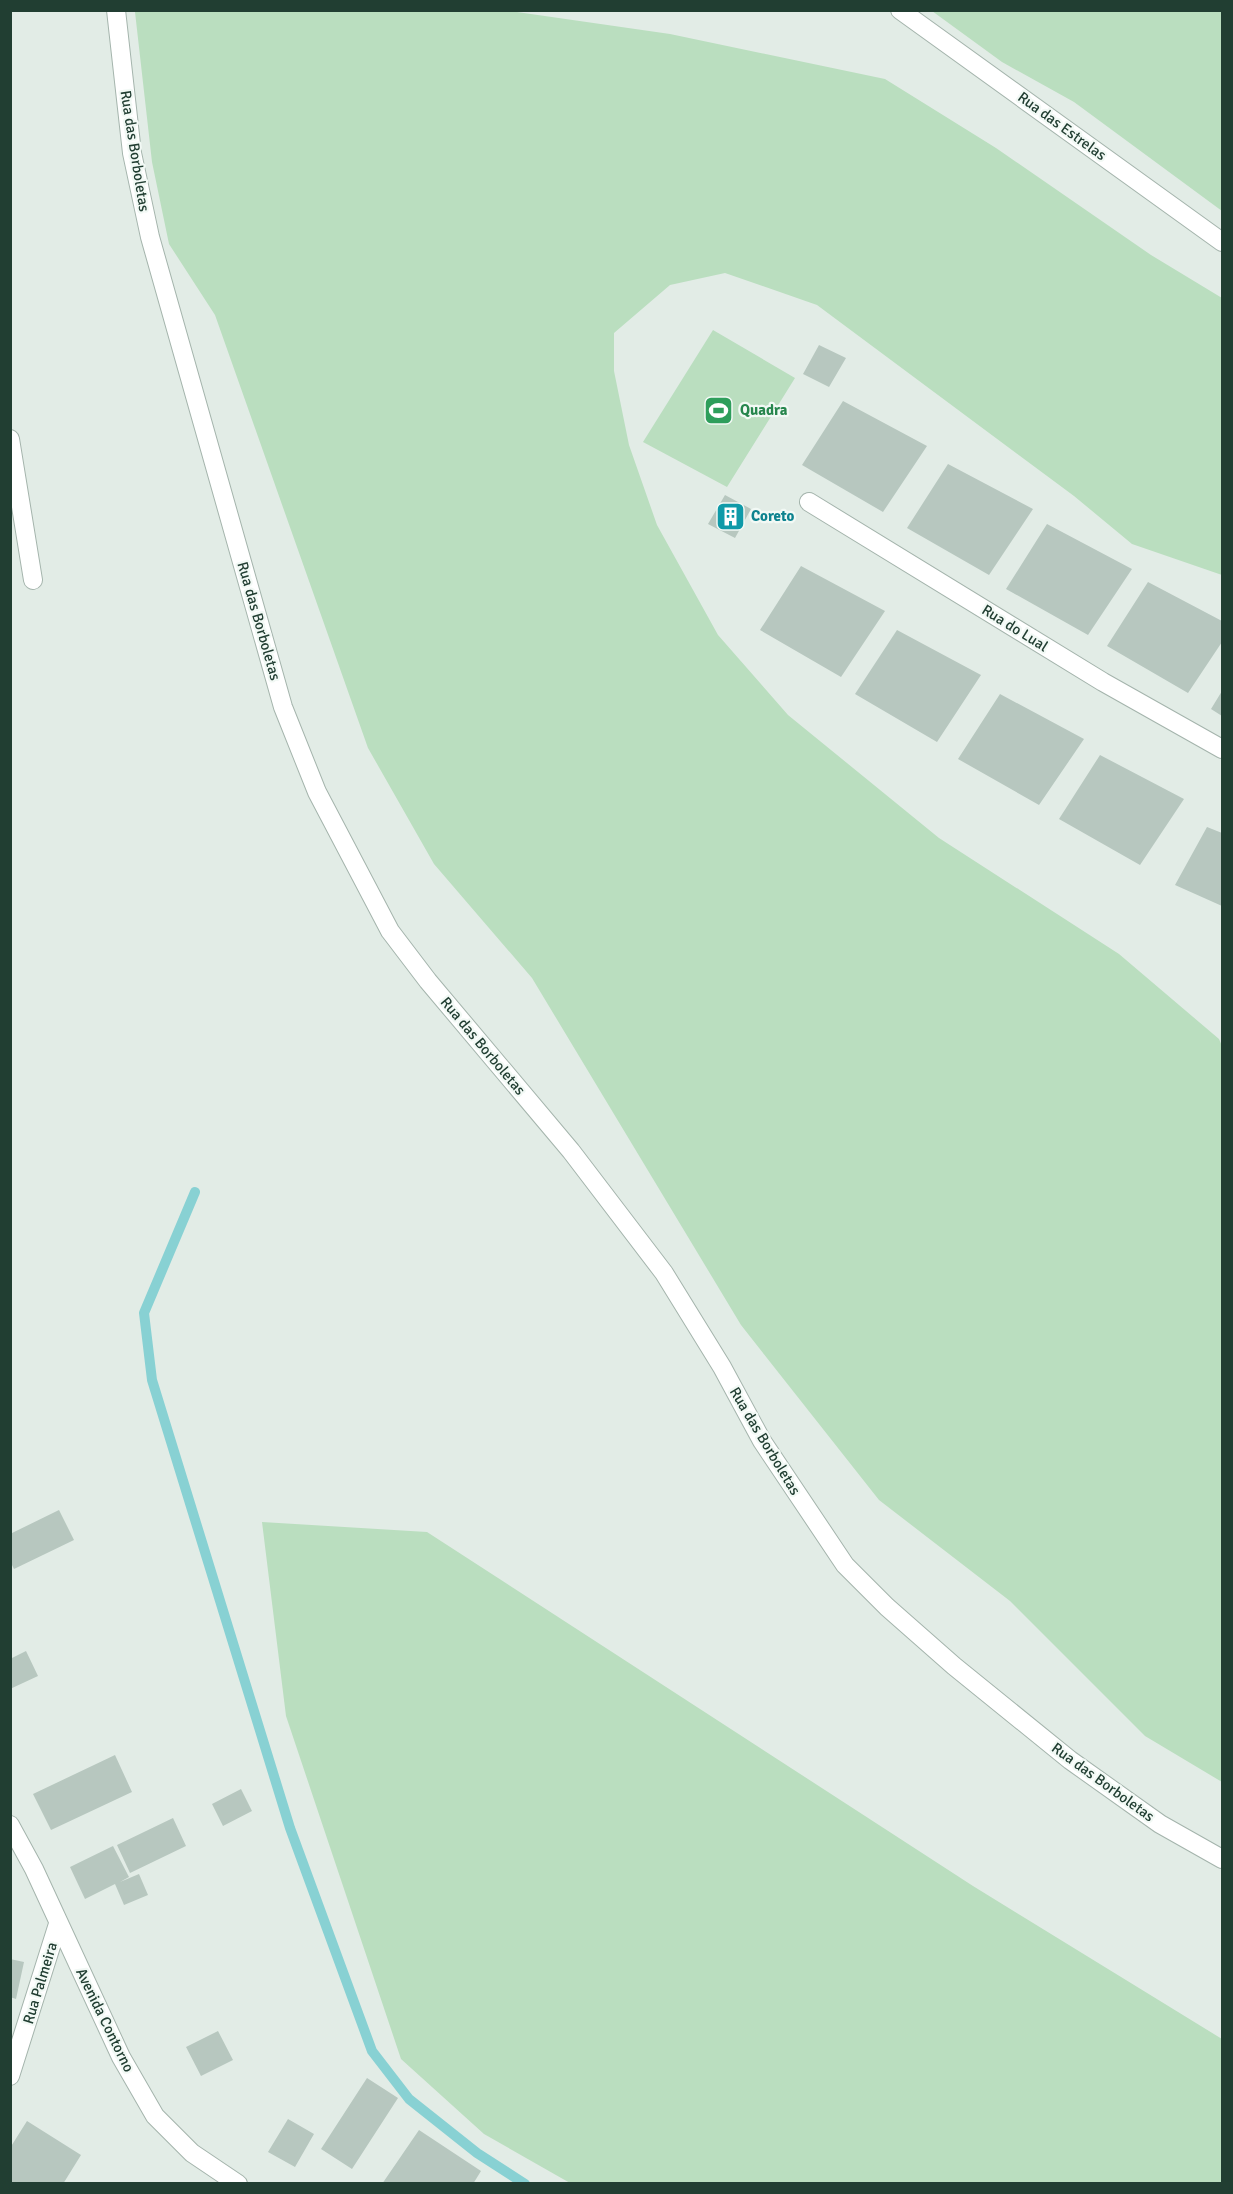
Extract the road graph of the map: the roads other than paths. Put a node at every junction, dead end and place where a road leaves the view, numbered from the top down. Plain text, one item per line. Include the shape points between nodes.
1 (116, 10) edge
2 (900, 10) edge
3 (1222, 242) edge
4 (10, 439) edge
5 (810, 502) dead end
6 (33, 580) dead end
7 (1222, 749) edge
8 (10, 1825) edge
9 (1222, 1859) edge
10 (58, 1924) junction
11 (10, 2076) edge
12 (238, 2184) edge

1 - 9 street, Rua das Borboletas via 132,153 150,237 283,707 317,792 390,931 571,1151 664,1274 762,1441 845,1565 954,1666 1070,1760 1160,1824
2 - 3 street, Rua das Estrelas
4 - 6 street
5 - 7 street, Rua do Lual via 1103,682
8 - 10 street, Avenida Contorno
10 - 11 street, Rua Palmeira
10 - 12 street, Avenida Contorno via 121,2057 155,2116 192,2153

